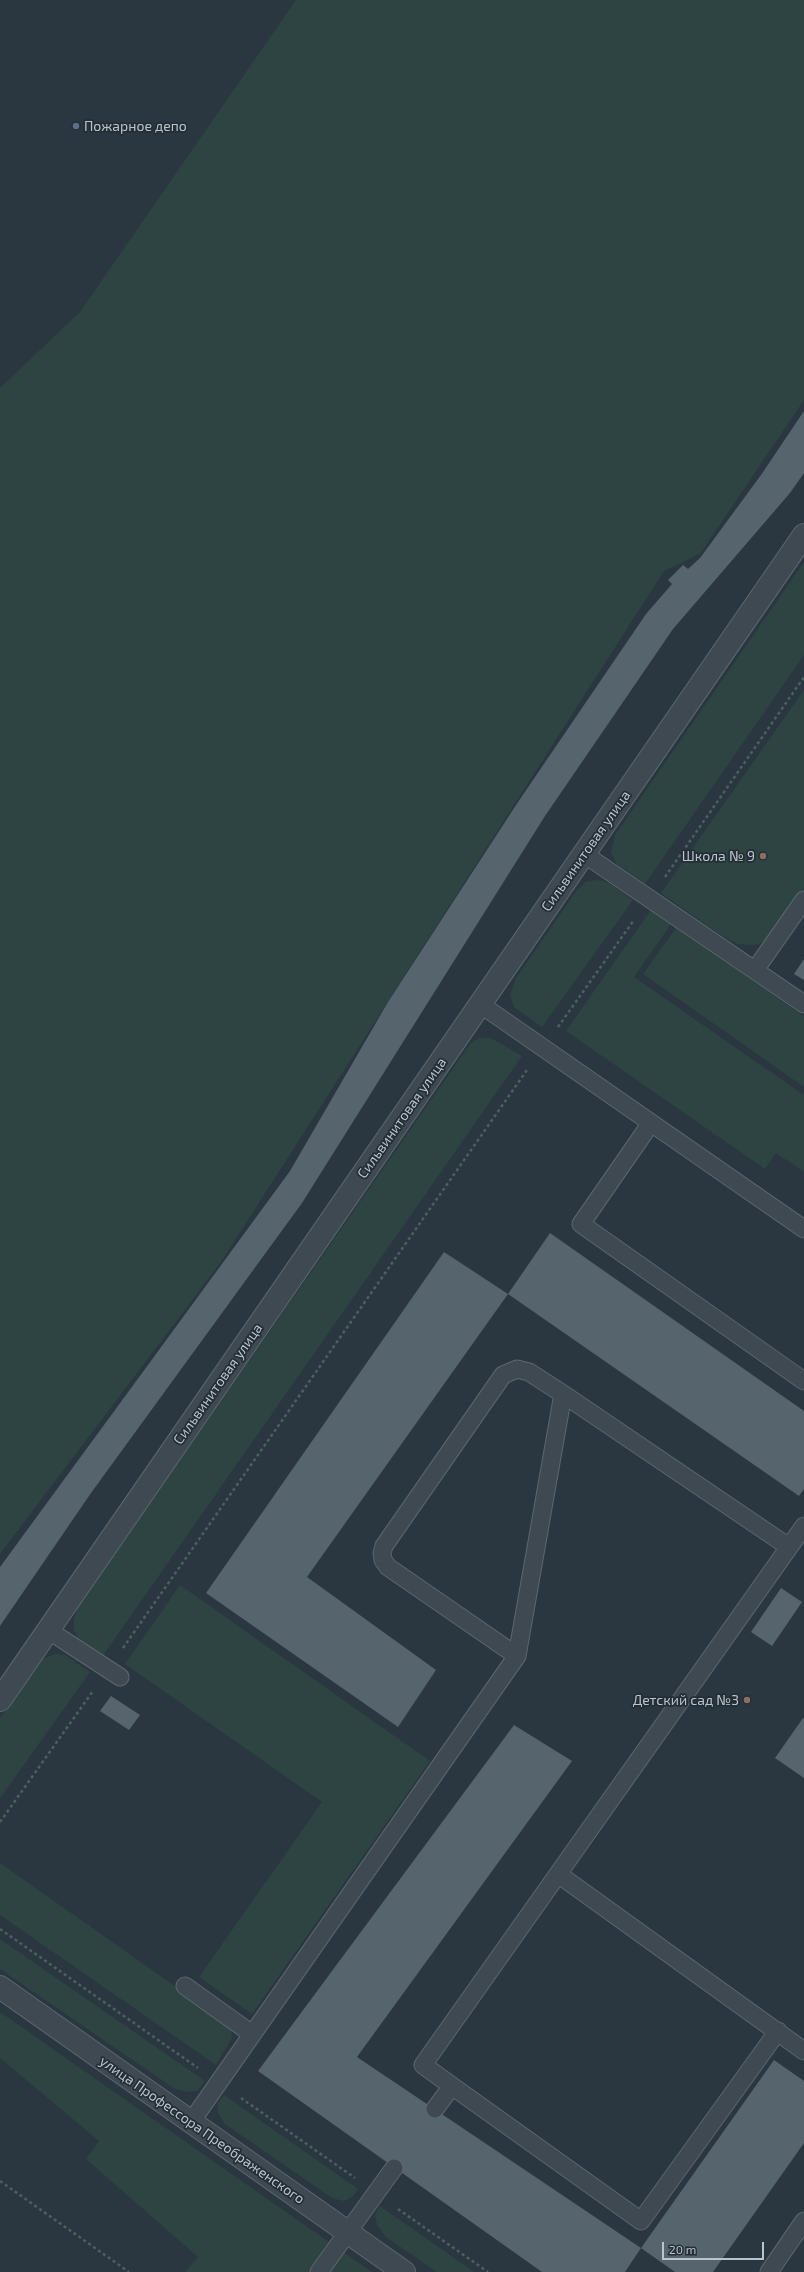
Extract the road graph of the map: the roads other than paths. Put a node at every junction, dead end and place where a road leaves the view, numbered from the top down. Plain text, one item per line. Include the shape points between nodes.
1 (804, 535) edge
2 (584, 854) junction
3 (804, 900) edge
4 (755, 970) junction
5 (480, 1004) junction
6 (804, 1004) edge
7 (652, 1123) junction
8 (804, 1229) edge
9 (804, 1381) edge
10 (563, 1394) junction
11 (804, 1526) edge
12 (789, 1547) junction
13 (48, 1630) junction
14 (517, 1656) junction
15 (114, 1673) road end
16 (0, 1700) edge
17 (558, 1874) junction
18 (185, 1986) dead end
19 (0, 1987) edge
20 (778, 2031) junction
21 (252, 2034) junction
22 (804, 2050) edge
23 (452, 2086) junction
24 (435, 2109) dead end
25 (190, 2122) junction
26 (394, 2168) dead end
27 (804, 2221) edge
28 (348, 2232) junction
29 (319, 2272) edge
30 (404, 2272) edge
31 (769, 2272) edge

1 - 2 street, Сильвинитовая улица
2 - 4 lane
2 - 5 street, Сильвинитовая улица
3 - 4 lane
4 - 6 lane
5 - 7 lane
5 - 13 street, Сильвинитовая улица
7 - 8 lane
7 - 9 lane via 581,1224
10 - 12 lane
10 - 14 lane
10 - 14 lane via 529,1372 516,1369 503,1375 384,1546 382,1553 388,1567
11 - 12 lane
12 - 17 lane
13 - 15 lane
13 - 16 street, Сильвинитовая улица
14 - 21 lane
17 - 20 lane
17 - 23 lane via 423,2065
18 - 21 lane
19 - 25 street, улица Профессора Преображенского
20 - 22 lane
20 - 23 lane via 641,2221
21 - 25 lane
23 - 24 lane
25 - 28 street, улица Профессора Преображенского
26 - 28 lane
27 - 31 lane
28 - 29 lane
28 - 30 street, улица Профессора Преображенского

